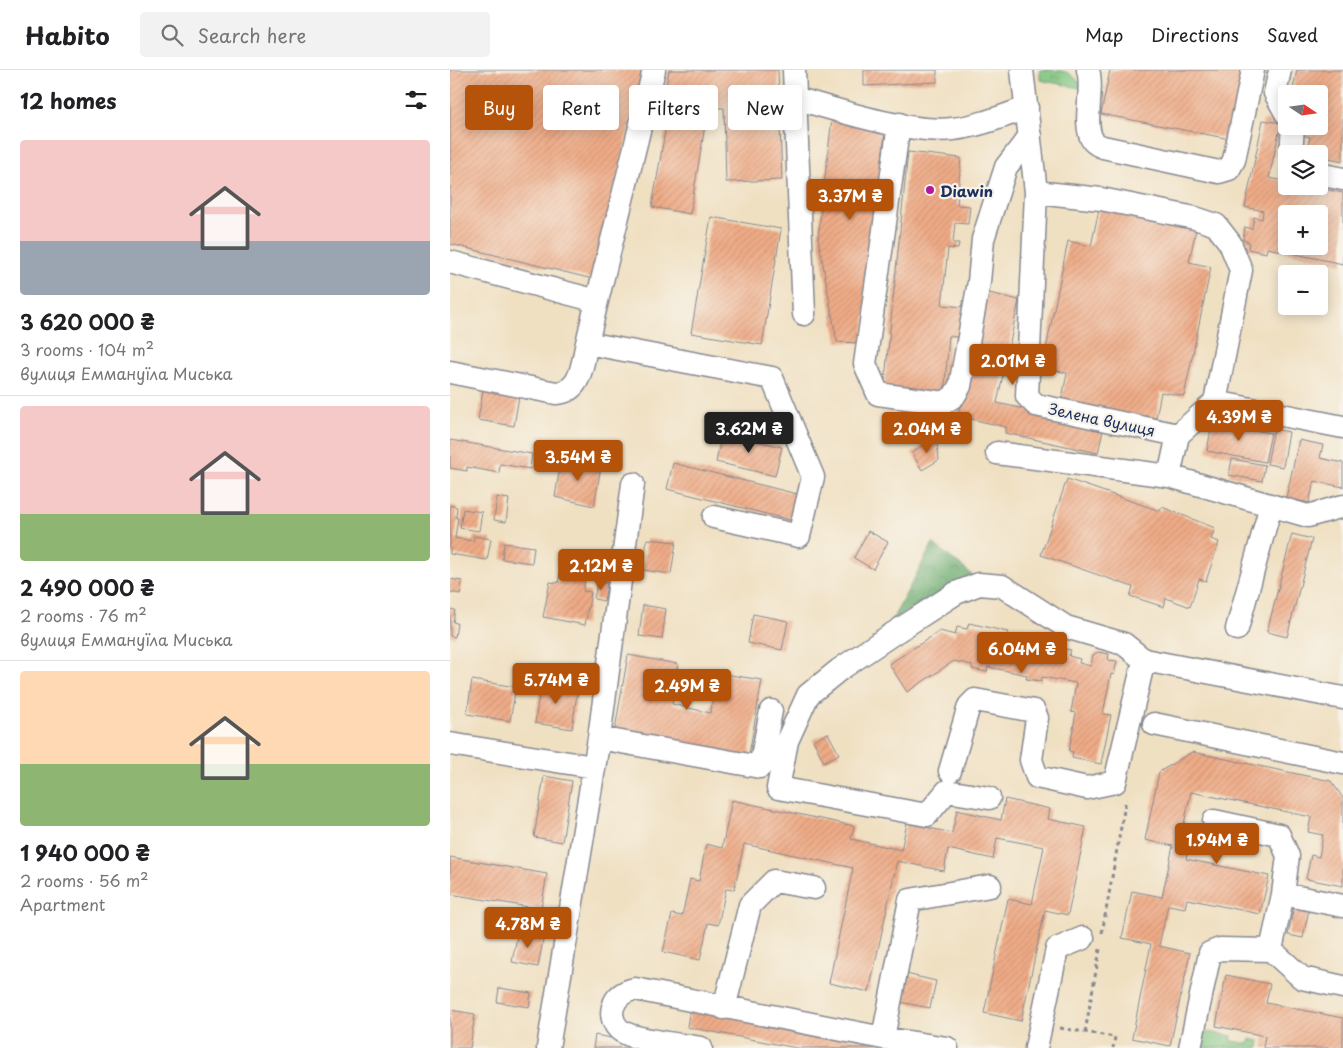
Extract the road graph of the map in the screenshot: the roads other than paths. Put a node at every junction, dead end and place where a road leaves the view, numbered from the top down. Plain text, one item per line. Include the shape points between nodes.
1 (654, 70) edge
2 (794, 70) edge
3 (1022, 70) edge
4 (1088, 70) edge
5 (1253, 70) edge
6 (1280, 70) edge
7 (795, 85) edge
8 (1278, 98) edge
9 (802, 100) edge
10 (1027, 108) junction
11 (899, 124) junction
12 (796, 130) edge
13 (1030, 136) junction
14 (1328, 176) edge
15 (1343, 179) edge
16 (1036, 192) junction
17 (450, 262) edge
18 (597, 301) junction
19 (804, 314) dead end
20 (587, 343) junction
21 (450, 372) edge
22 (1215, 402) junction
23 (1343, 427) edge
24 (1178, 435) junction
25 (997, 453) dead end
26 (1169, 476) junction
27 (633, 484) dead end
28 (1271, 505) junction
29 (1343, 506) edge
30 (714, 517) dead end
31 (1237, 629) dead end
32 (1144, 660) junction
33 (1343, 698) edge
34 (771, 711) dead end
35 (1154, 724) dead end
36 (599, 738) junction
37 (450, 744) edge
38 (1343, 763) edge
39 (594, 767) junction
40 (950, 771) dead end
41 (989, 798) dead end
42 (1214, 821) dead end
43 (990, 886) dead end
44 (814, 888) dead end
45 (1283, 894) junction
46 (1343, 906) edge
47 (1095, 940) road end
48 (1271, 950) junction
49 (1343, 987) edge
50 (724, 1008) junction
51 (883, 1038) junction
52 (548, 1048) edge
53 (701, 1048) edge
54 (947, 1048) edge
55 (1036, 1048) edge
56 (1190, 1048) edge

1 - 18 street
2 - 7 street
3 - 10 street, Зелена вулиця
4 - 5 street via 1091,82 1088,128 1093,141 1103,147 1219,172 1229,169 1234,160
6 - 8 street via 1275,93
9 - 11 street
10 - 11 street via 979,124 951,129 920,129
10 - 13 street, Зелена вулиця
11 - 13 street via 865,364 878,394 944,403 960,386 979,282 983,240 1006,167
12 - 19 street
13 - 16 street, Зелена вулиця
14 - 15 street
16 - 22 street via 1101,199 1216,225 1230,243 1241,270
16 - 24 street, Зелена вулиця via 1026,396 1036,405
17 - 18 street
18 - 20 street
20 - 21 street via 578,379 574,388 566,393 556,394
20 - 30 street via 772,378 813,477 800,536
22 - 23 street
22 - 24 street
24 - 26 street
25 - 26 street
26 - 28 street
27 - 36 street
28 - 29 street via 1308,516
28 - 31 street
32 - 33 street
32 - 40 street via 1115,782 1087,788 1037,777 1030,760 1037,718 1034,711 975,700 969,706
32 - 41 street via 1124,644 1066,627 1002,586 979,584 956,593 891,635 808,695 787,741 778,788 927,815 946,791
34 - 36 street via 760,767
35 - 38 street
36 - 39 street
37 - 39 street
39 - 52 street
42 - 45 street via 1279,835 1288,856
43 - 51 street via 910,900
44 - 50 street via 774,880 750,905
45 - 46 street
45 - 48 street
47 - 55 street via 1057,950
48 - 49 street via 1302,978
48 - 56 street via 1220,949 1210,953
50 - 51 street
50 - 53 street via 636,989 622,993 614,1004 615,1025 626,1034
51 - 54 street

